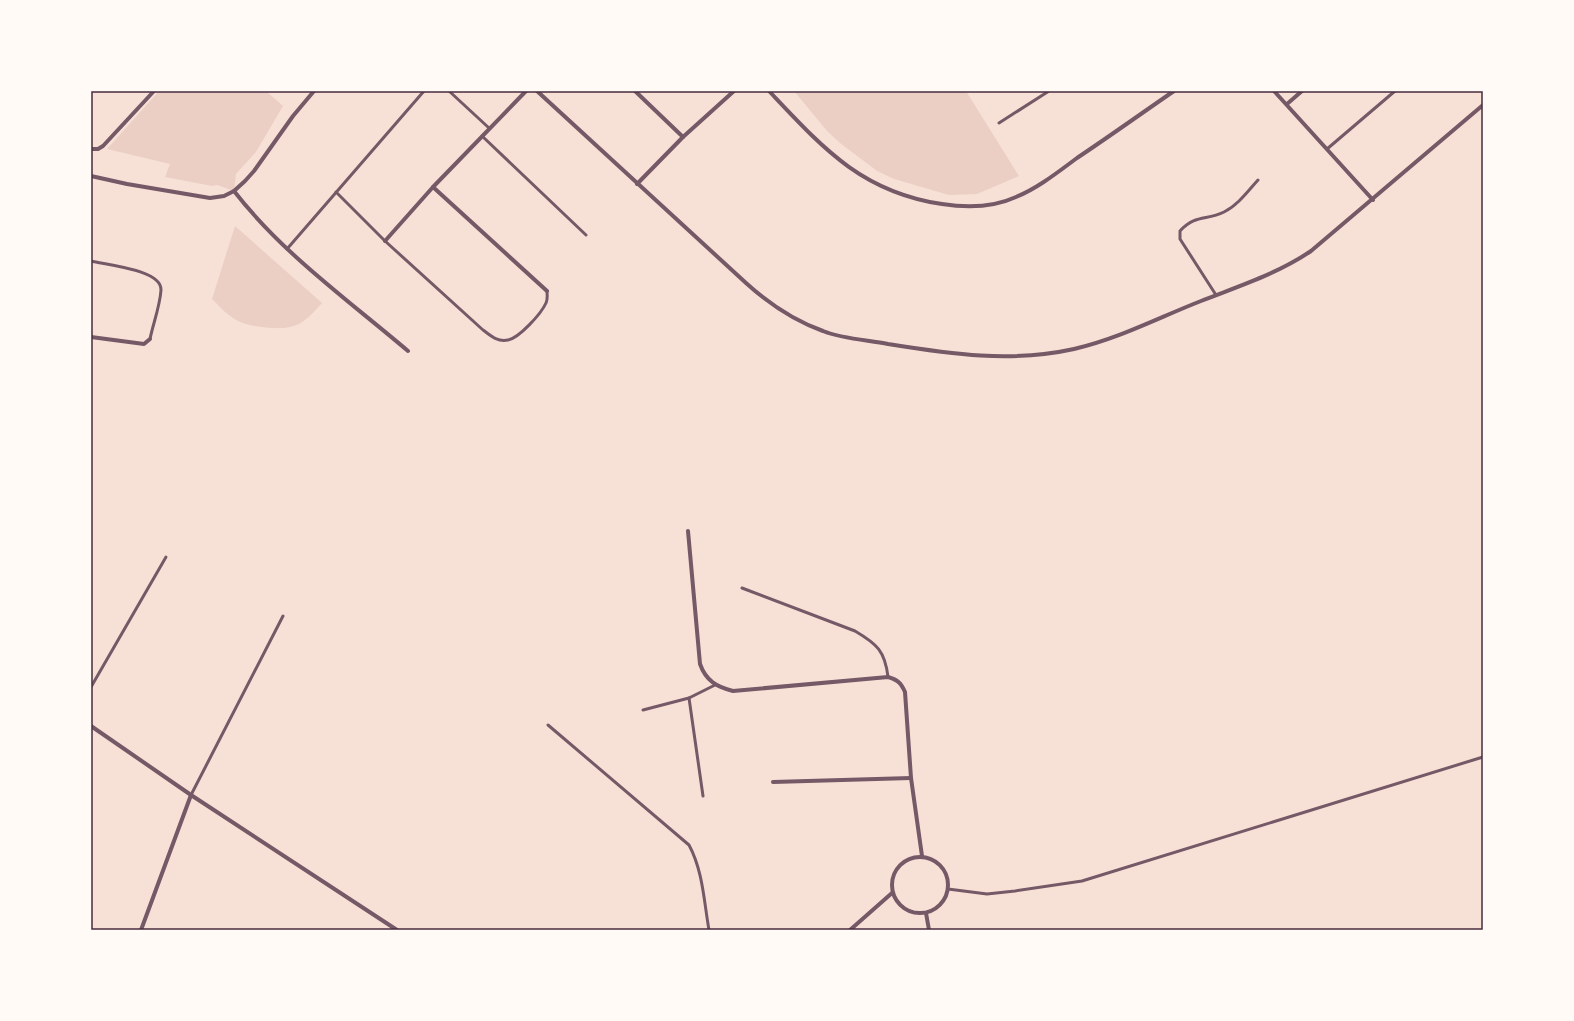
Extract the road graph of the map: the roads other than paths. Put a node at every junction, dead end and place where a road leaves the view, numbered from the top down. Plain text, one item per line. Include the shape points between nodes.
1 (154, 91) edge
2 (314, 91) edge
3 (424, 91) edge
4 (449, 91) edge
5 (526, 91) edge
6 (537, 91) edge
7 (635, 91) edge
8 (734, 91) edge
9 (768, 91) edge
10 (1049, 91) edge
11 (1174, 91) edge
12 (1274, 91) edge
13 (1302, 91) edge
14 (1395, 91) edge
15 (1286, 104) junction
16 (1483, 105) edge
17 (998, 123) dead end
18 (489, 128) junction
19 (482, 136) junction
20 (683, 137) junction
21 (91, 149) edge
22 (1327, 150) junction
23 (91, 176) edge
24 (1258, 180) dead end
25 (637, 184) junction
26 (433, 186) junction
27 (234, 191) junction
28 (336, 192) junction
29 (1373, 200) junction
30 (586, 234) dead end
31 (385, 241) junction
32 (287, 249) junction
33 (91, 261) edge
34 (547, 291) joint
35 (1216, 295) junction
36 (91, 337) edge
37 (150, 339) joint
38 (408, 351) dead end
39 (688, 531) dead end
40 (166, 557) dead end
41 (742, 588) dead end
42 (283, 616) dead end
43 (888, 677) junction
44 (715, 685) junction
45 (91, 687) edge
46 (689, 698) junction
47 (643, 710) dead end
48 (548, 725) dead end
49 (91, 726) edge
50 (1483, 756) edge
51 (911, 778) junction
52 (773, 782) dead end
53 (191, 795) junction
54 (703, 796) dead end
55 (922, 856) junction
56 (948, 889) junction
57 (892, 893) junction
58 (926, 913) junction
59 (141, 930) edge
60 (397, 930) edge
61 (709, 930) edge
62 (850, 930) edge
63 (929, 930) edge

1 - 21 street via 113,136 98,149
2 - 27 street via 254,171
3 - 28 lane
4 - 18 lane
5 - 18 street
6 - 25 street
7 - 20 street
8 - 20 street
9 - 11 street via 826,150 870,182 917,201 961,207 991,205 1027,192
10 - 17 lane
12 - 15 street
13 - 15 street
14 - 22 lane
15 - 22 street
16 - 29 street
18 - 19 street
19 - 26 street
19 - 30 lane
20 - 25 street
22 - 29 street
23 - 27 street via 210,198
24 - 35 lane via 1240,200 1225,211 1199,217 1180,231 1180,239
25 - 35 street via 758,294 774,306 813,327 836,335 968,356 1032,356 1095,343
26 - 31 street
26 - 34 street
27 - 32 street via 255,218
28 - 31 lane
28 - 32 lane
29 - 35 street via 1299,260
31 - 34 lane via 495,339 509,340 533,321 548,298
32 - 38 street
33 - 37 lane via 148,274 158,280 161,289
36 - 37 street via 144,344
39 - 44 street via 700,664 703,674
40 - 45 lane
41 - 43 lane via 855,631 871,641 886,661
42 - 53 lane
43 - 44 street via 733,691
43 - 51 street via 897,680 905,692
44 - 46 lane
46 - 47 lane
46 - 54 lane
48 - 61 lane via 689,845 699,870
49 - 53 street
50 - 56 lane via 1082,881 987,894
51 - 52 street
51 - 55 street
53 - 59 street
53 - 60 street
55 - 56 street via 931,858 945,871
55 - 57 street via 905,861 898,867 893,875
56 - 58 street via 941,905
57 - 58 street via 897,903 905,910
57 - 62 street
58 - 63 street

